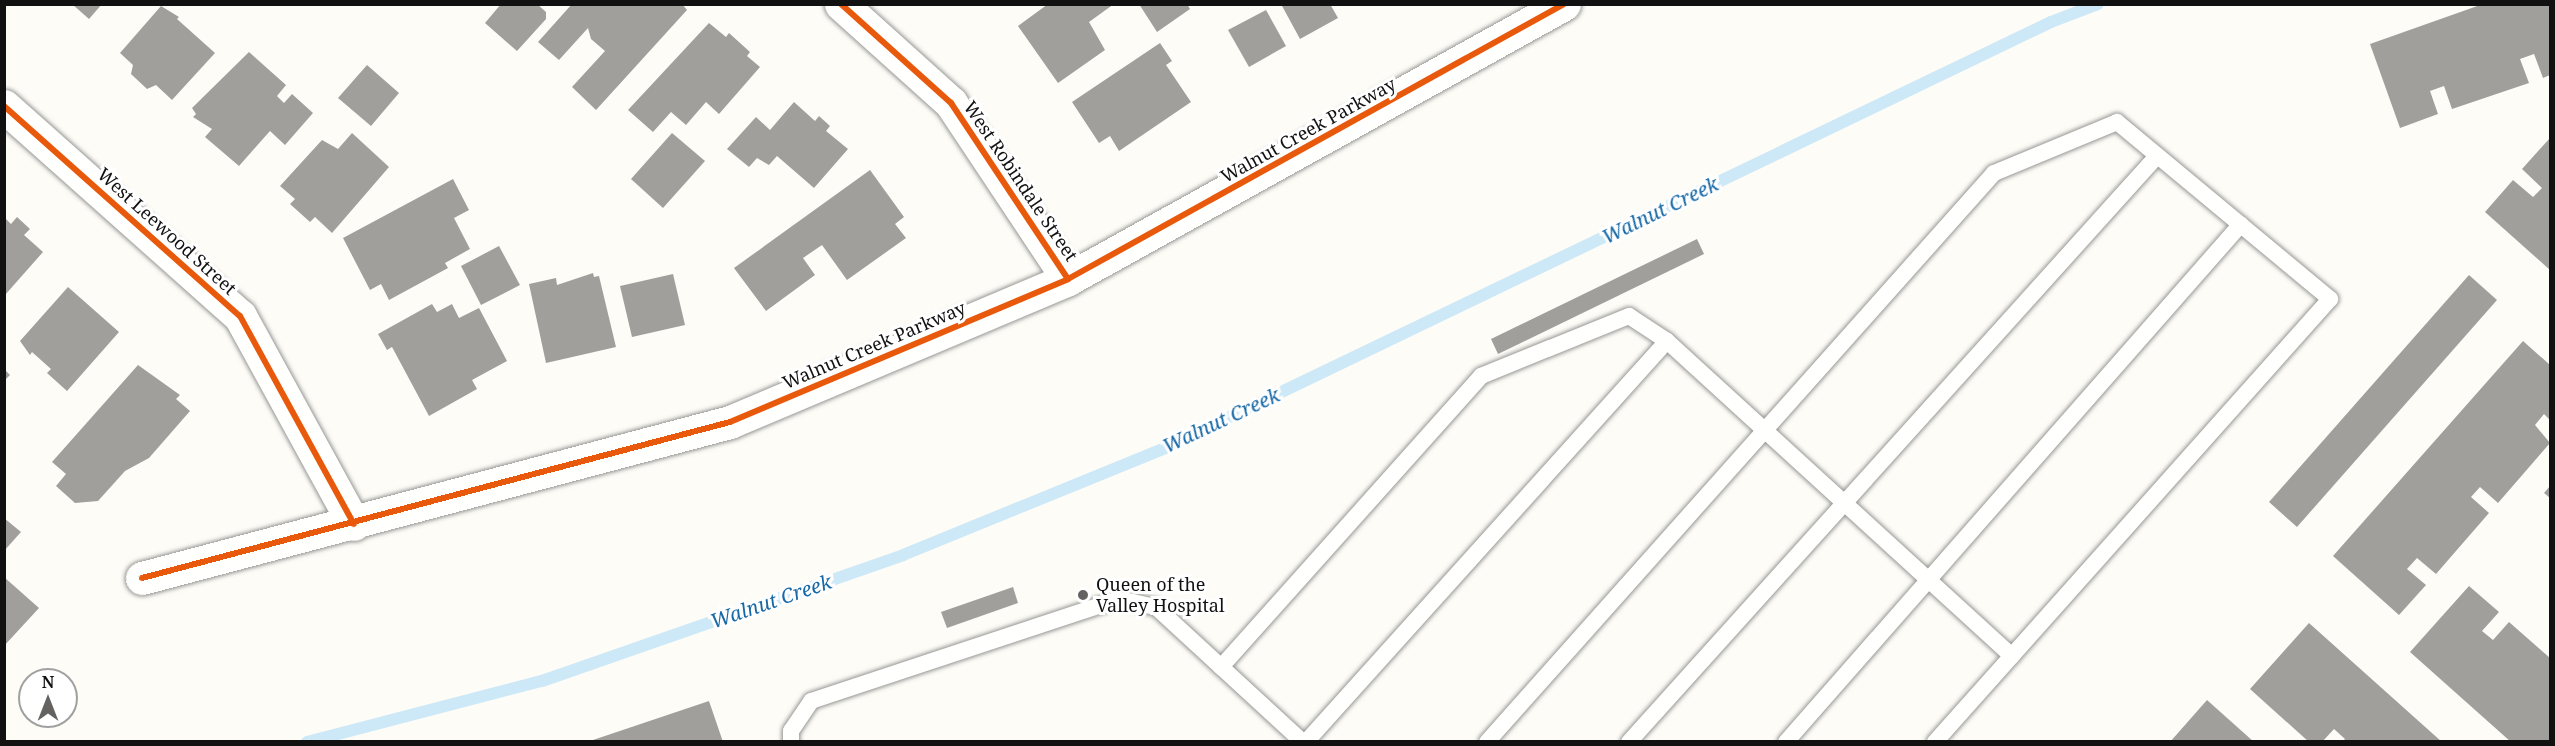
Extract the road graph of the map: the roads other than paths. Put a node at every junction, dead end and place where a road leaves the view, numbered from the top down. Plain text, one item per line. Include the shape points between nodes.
1 (841, 4) edge
2 (1564, 4) edge
3 (4, 106) edge
4 (2157, 156) junction
5 (2241, 224) junction
6 (1068, 279) junction
7 (1667, 340) junction
8 (1765, 430) junction
9 (1844, 502) junction
10 (354, 524) junction
11 (142, 578) dead end
12 (1929, 579) junction
13 (2012, 656) junction
14 (1221, 667) junction
15 (791, 741) edge
16 (1305, 741) edge
17 (1487, 741) edge
18 (1629, 741) edge
19 (1786, 741) edge
20 (1935, 741) edge

1 - 6 street, West Robindale Street via 951,104
2 - 6 street, Walnut Creek Parkway
3 - 10 street, West Leewood Street via 240,316
4 - 5 lane
4 - 8 lane via 2117,122 1994,173
4 - 9 lane
5 - 12 lane
5 - 13 lane via 2330,299
6 - 10 street, Walnut Creek Parkway via 730,422
7 - 8 lane
7 - 14 lane via 1629,315 1481,376
7 - 16 lane
8 - 9 lane
8 - 17 lane
9 - 12 lane
9 - 18 lane
10 - 11 street, Walnut Creek Parkway
12 - 13 lane
12 - 19 lane
13 - 20 lane
14 - 15 lane via 1156,607 1120,598 811,701 791,731
14 - 16 lane

